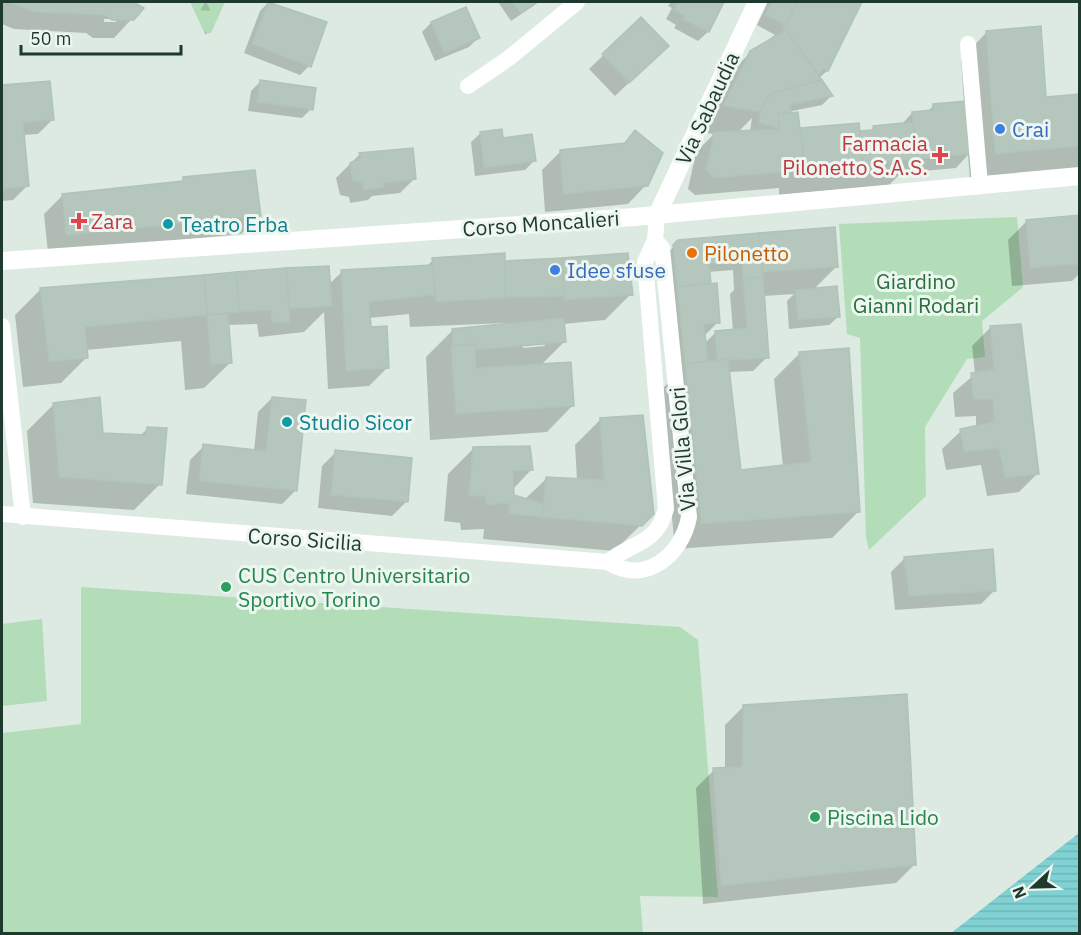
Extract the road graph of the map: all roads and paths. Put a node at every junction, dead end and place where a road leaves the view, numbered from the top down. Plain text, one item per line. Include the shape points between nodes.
1 (577, 2) edge
2 (757, 2) edge
3 (968, 44) dead end
4 (468, 86) dead end
5 (1080, 176) edge
6 (980, 184) junction
7 (657, 215) junction
8 (655, 240) junction
9 (2, 261) edge
10 (2, 326) edge
11 (2, 514) edge
12 (23, 517) junction
13 (608, 562) junction

1 - 4 street
2 - 7 main road, Via Sabaudia
3 - 6 street
5 - 6 main road, Corso Moncalieri
6 - 7 main road, Corso Moncalieri
7 - 8 street, Via Villa Glori
7 - 9 main road, Corso Moncalieri
8 - 13 street, Via Villa Glori via 645,262 666,509 653,536 638,546 621,550
8 - 13 street, Via Villa Glori via 662,248 689,517 686,535 665,560 633,570 620,570
10 - 12 street
11 - 12 street, Corso Sicilia
12 - 13 street, Corso Sicilia

